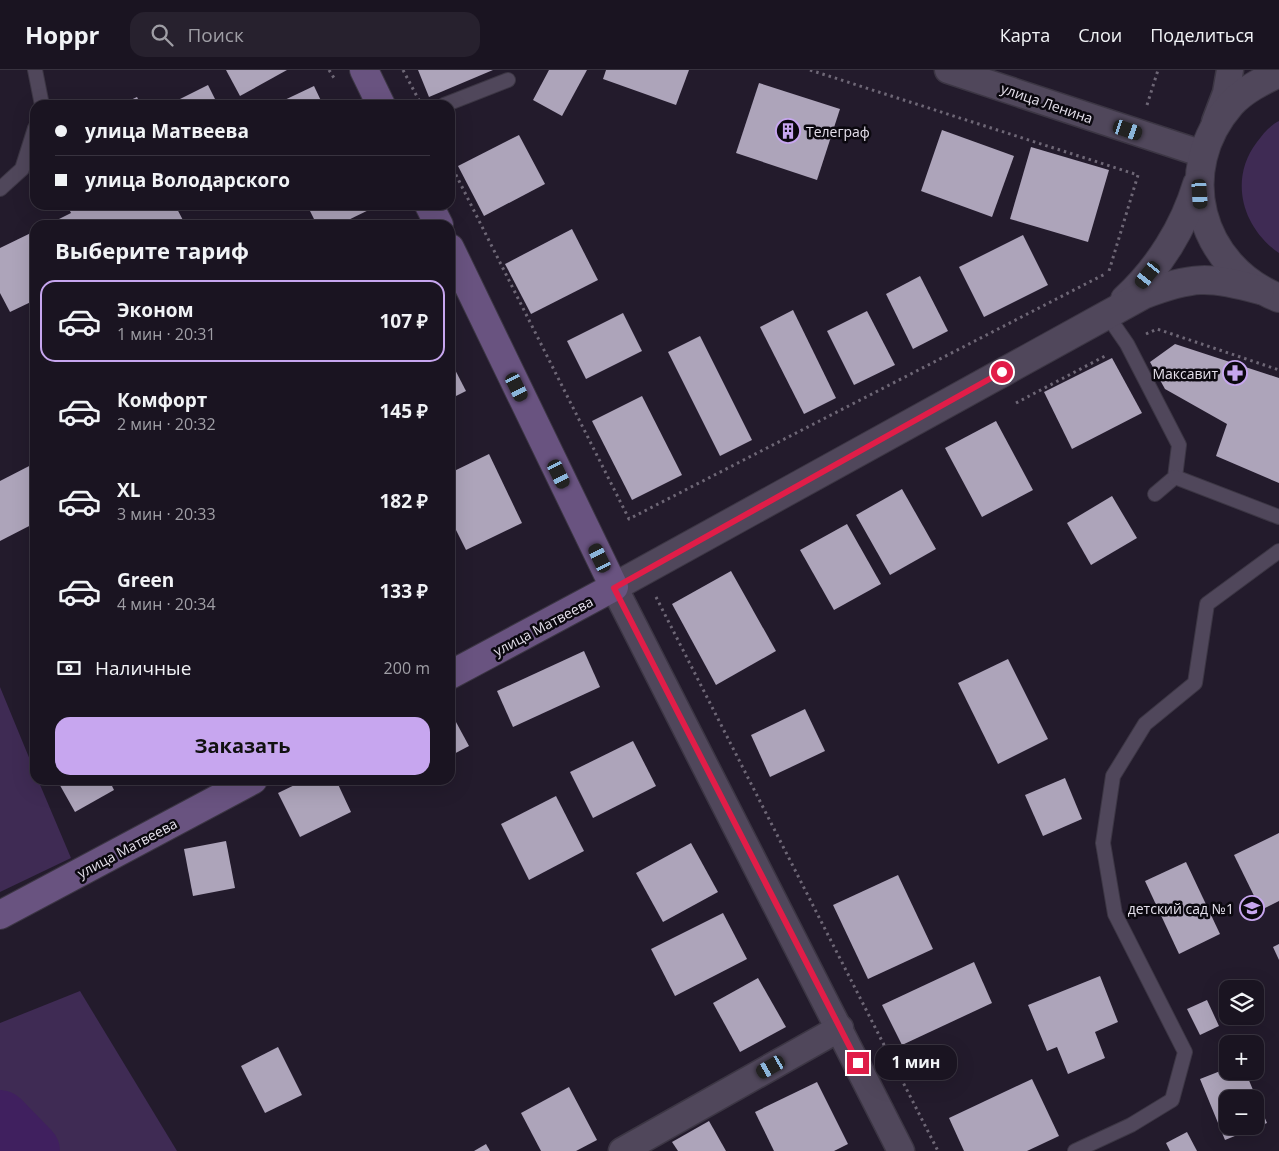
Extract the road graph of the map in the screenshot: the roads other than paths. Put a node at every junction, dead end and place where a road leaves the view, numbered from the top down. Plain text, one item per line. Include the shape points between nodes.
1 (35, 70) edge
2 (364, 70) edge
3 (948, 70) edge
4 (1230, 70) edge
5 (1279, 73) edge
6 (508, 80) dead end
7 (41, 100) edge
8 (379, 100) edge
9 (455, 101) edge
10 (1213, 129) junction
11 (30, 143) edge
12 (1201, 166) junction
13 (0, 189) edge
14 (455, 258) edge
15 (1270, 294) edge
16 (1107, 314) junction
17 (1175, 477) junction
18 (1155, 494) dead end
19 (1279, 517) edge
20 (1279, 551) edge
21 (614, 588) junction
22 (455, 672) edge
23 (244, 785) edge
24 (0, 915) edge
25 (840, 1028) junction
26 (622, 1151) edge
27 (901, 1151) edge
28 (1075, 1151) edge

1 - 7 lane
2 - 8 main road
3 - 12 street, улица Ленина
4 - 10 street via 1226,93
5 - 10 street via 1250,88 1232,104
6 - 9 lane
10 - 12 street
11 - 13 lane via 22,168
12 - 15 street via 1201,210 1212,242 1232,269
12 - 16 street via 1190,206 1158,262 1138,288
14 - 21 main road
15 - 16 street via 1204,278 1177,282
16 - 17 lane via 1127,344 1179,445
16 - 21 street, улица Матвеева
17 - 18 lane
17 - 19 lane
20 - 28 lane via 1207,604 1195,683 1145,724 1113,776 1103,843 1115,914 1185,1052 1172,1100 1131,1126
21 - 22 main road, улица Матвеева
21 - 25 street
23 - 24 main road, улица Матвеева
25 - 26 street
25 - 27 street

